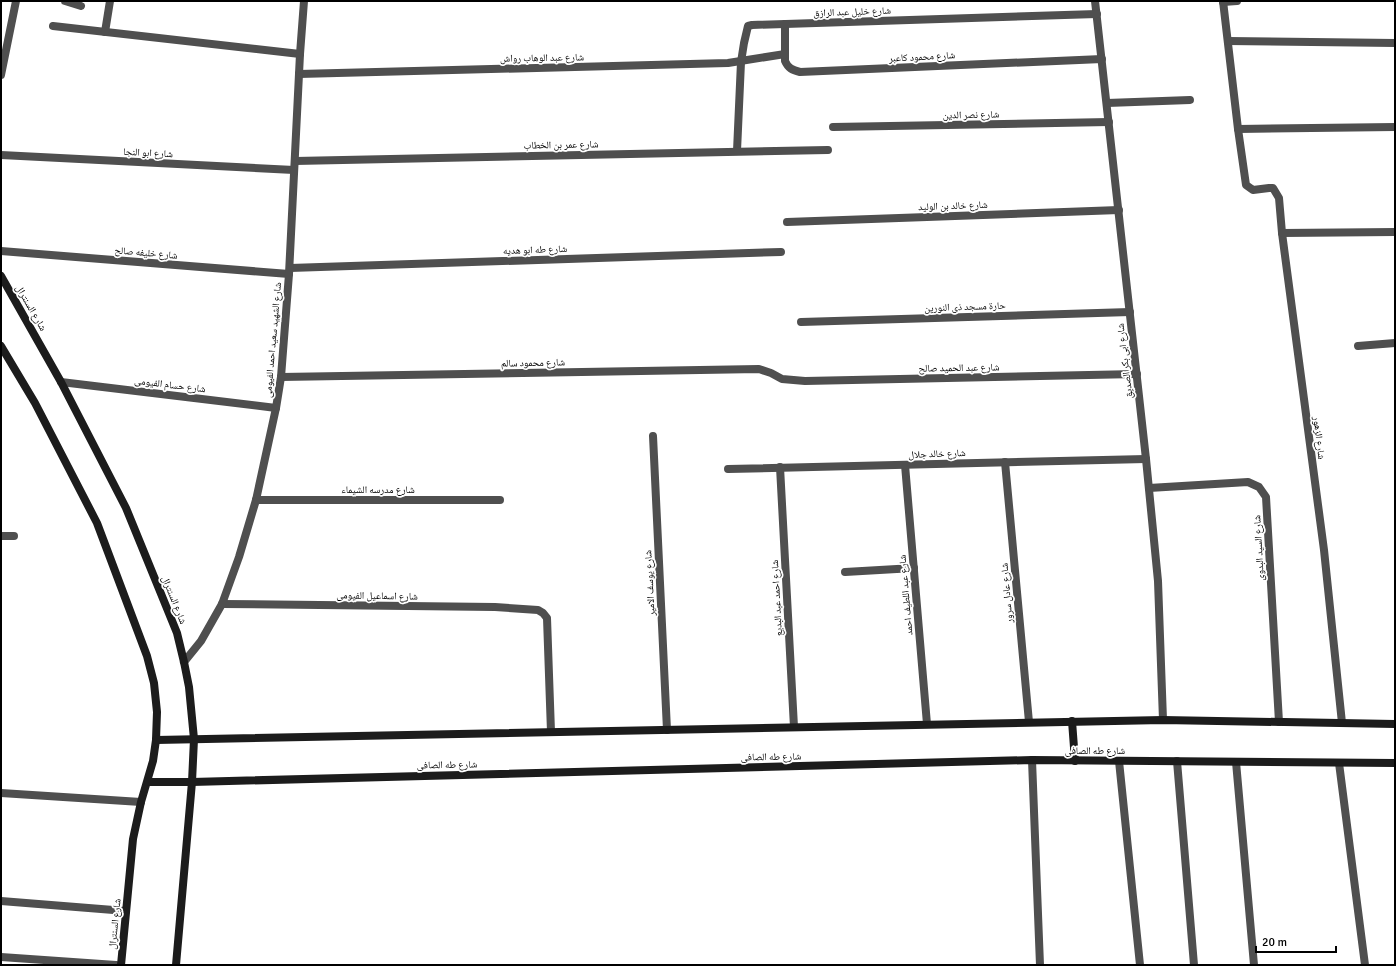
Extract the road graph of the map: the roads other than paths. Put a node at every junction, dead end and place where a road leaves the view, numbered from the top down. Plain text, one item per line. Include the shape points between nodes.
1 (16, 1) edge
2 (65, 1) edge
3 (110, 1) edge
4 (304, 1) edge
5 (1095, 1) edge
6 (1223, 1) edge
7 (1237, 1) edge
8 (80, 6) dead end
9 (1097, 14) junction
10 (785, 24) junction
11 (53, 26) dead end
12 (105, 32) junction
13 (1228, 41) junction
14 (1395, 42) edge
15 (300, 54) junction
16 (785, 54) junction
17 (1102, 59) junction
18 (741, 62) junction
19 (1, 74) edge
20 (299, 74) junction
21 (1190, 100) dead end
22 (1107, 103) junction
23 (1109, 122) junction
24 (1395, 127) edge
25 (834, 128) dead end
26 (1238, 129) junction
27 (828, 150) dead end
28 (737, 151) junction
29 (1, 155) edge
30 (295, 162) junction
31 (294, 170) junction
32 (1119, 210) junction
33 (787, 222) dead end
34 (1395, 232) edge
35 (1282, 233) junction
36 (1, 251) edge
37 (781, 252) dead end
38 (289, 271) junction
39 (1, 276) edge
40 (1130, 312) junction
41 (801, 322) dead end
42 (1395, 343) edge
43 (1, 346) edge
44 (1358, 346) dead end
45 (1137, 374) junction
46 (281, 377) junction
47 (782, 379) joint
48 (61, 382) junction
49 (276, 408) junction
50 (652, 436) dead end
51 (1146, 459) junction
52 (1005, 462) junction
53 (905, 465) junction
54 (780, 467) junction
55 (728, 469) dead end
56 (1149, 488) junction
57 (256, 500) junction
58 (500, 500) dead end
59 (1, 536) edge
60 (14, 536) dead end
61 (914, 568) junction
62 (845, 572) dead end
63 (222, 604) junction
64 (184, 662) junction
65 (1163, 720) junction
66 (1072, 721) junction
67 (1029, 722) junction
68 (1279, 722) junction
69 (1342, 723) junction
70 (927, 724) junction
71 (1395, 724) edge
72 (794, 727) junction
73 (667, 730) junction
74 (551, 732) junction
75 (194, 739) junction
76 (156, 740) junction
77 (1032, 760) junction
78 (1075, 760) junction
79 (1119, 760) junction
80 (1177, 761) junction
81 (1236, 762) junction
82 (1339, 763) junction
83 (1395, 763) edge
84 (148, 782) junction
85 (192, 782) junction
86 (1, 793) edge
87 (141, 802) junction
88 (1, 901) edge
89 (126, 912) junction
90 (1, 957) edge
91 (116, 965) edge
92 (120, 965) edge
93 (176, 965) edge
94 (1040, 965) edge
95 (1140, 965) edge
96 (1194, 965) edge
97 (1254, 965) edge
98 (1365, 965) edge

1 - 19 street
2 - 8 street
3 - 12 street
4 - 15 street, شارع الشهيد سعيد احمد الفيومى
5 - 9 street, شارع ابى بكر الصديق
6 - 7 street
6 - 13 street
9 - 10 street, شارع خليل عبد الرازق
9 - 17 street, شارع ابى بكر الصديق
10 - 16 street, شارع محمود كاعبر
10 - 18 street, شارع خليل عبد الرازق via 748,26
11 - 12 street
12 - 15 street
13 - 14 street
13 - 26 street
15 - 20 street, شارع الشهيد سعيد احمد الفيومى
16 - 17 street, شارع محمود كاعبر via 788,67 808,72
16 - 18 street, شارع عبد الوهاب رواش
17 - 22 street, شارع ابى بكر الصديق
18 - 20 street, شارع عبد الوهاب رواش
18 - 28 street
20 - 30 street, شارع الشهيد سعيد احمد الفيومى
21 - 22 street
22 - 23 street, شارع ابى بكر الصديق
23 - 25 street, شارع نصر الدين
23 - 32 street, شارع ابى بكر الصديق
24 - 26 street
26 - 35 street, شارع الزهور via 1246,185 1253,190 1273,188 1279,198
27 - 28 street, شارع عمر بن الخطاب
28 - 30 street, شارع عمر بن الخطاب
29 - 31 street, شارع ابو النجا
30 - 31 street, شارع الشهيد سعيد احمد الفيومى
31 - 38 street, شارع الشهيد سعيد احمد الفيومى
32 - 33 street, شارع خالد بن الوليد
32 - 40 street, شارع ابى بكر الصديق
34 - 35 street
35 - 69 street, شارع الزهور via 1324,550
36 - 38 street, شارع خليفه صالح
37 - 38 street, شارع طه ابو هديه
38 - 46 street, شارع الشهيد سعيد احمد الفيومى
39 - 48 street, شارع السنترال
40 - 41 street, حارة مسجد ذى النورين
40 - 45 street, شارع ابى بكر الصديق
42 - 44 street
43 - 76 street, شارع السنترال via 35,403 97,523 147,656 154,683
45 - 47 street, شارع عبد الحميد صالح via 805,381
45 - 51 street, شارع ابى بكر الصديق
46 - 47 street, شارع محمود سالم via 758,369
46 - 49 street, شارع الشهيد سعيد احمد الفيومى
48 - 49 street, شارع حسام الفيومى
48 - 64 street, شارع السنترال via 126,508 171,619
49 - 57 street, شارع الشهيد سعيد احمد الفيومى
50 - 73 street, شارع يوسف الامير
51 - 52 street, شارع خالد جلال
51 - 56 street, شارع ابى بكر الصديق
52 - 53 street, شارع خالد جلال
52 - 67 street, شارع عادل سرور
53 - 54 street, شارع خالد جلال
53 - 61 street, شارع عبد اللطيف احمد
54 - 55 street, شارع خالد جلال
54 - 72 street, شارع احمد عبد البديع
56 - 65 street, شارع ابى بكر الصديق via 1158,581
56 - 68 street, شارع السيد البدوى via 1248,482 1260,487 1266,497
57 - 58 street, شارع مدرسه الشيماء
57 - 63 street, شارع الشهيد سعيد احمد الفيومى
59 - 60 street
61 - 62 street
61 - 70 street, شارع عبد اللطيف احمد
63 - 64 street, شارع الشهيد سعيد احمد الفيومى via 201,641
63 - 74 street, شارع اسماعيل الفيومى via 538,610 547,618
64 - 75 street, شارع السنترال
65 - 66 street
65 - 68 street
66 - 67 street
66 - 78 street
67 - 70 street
68 - 69 street
69 - 71 street
70 - 72 street
72 - 73 street
73 - 74 street
74 - 75 street
75 - 76 street
75 - 85 street, شارع السنترال
76 - 84 street, شارع السنترال
77 - 78 street, شارع طه الصافى
77 - 85 street, شارع طه الصافى
77 - 94 street
78 - 79 street, شارع طه الصافى
79 - 80 street, شارع طه الصافى
79 - 95 street
80 - 81 street, شارع طه الصافى
80 - 96 street
81 - 82 street, شارع طه الصافى
81 - 97 street
82 - 83 street, شارع طه الصافى
82 - 98 street
84 - 85 street, شارع طه الصافى
84 - 87 street, شارع السنترال
85 - 93 street, شارع السنترال
86 - 87 street
87 - 89 street, شارع السنترال via 133,839
88 - 89 street
89 - 92 street, شارع السنترال
90 - 91 street

